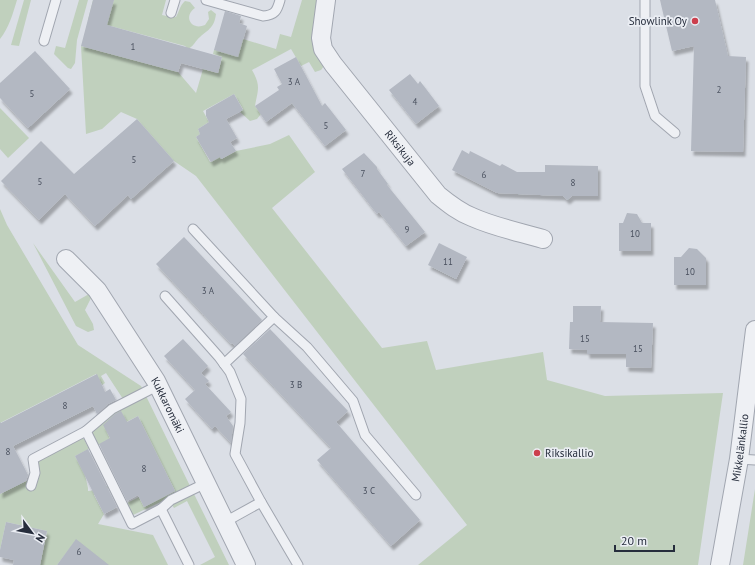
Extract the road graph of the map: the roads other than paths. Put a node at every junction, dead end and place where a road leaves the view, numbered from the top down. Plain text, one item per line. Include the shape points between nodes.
1 (56, 0) edge
2 (175, 0) edge
3 (206, 0) edge
4 (280, 0) edge
5 (326, 0) edge
6 (645, 0) edge
7 (171, 13) dead end
8 (44, 41) dead end
9 (675, 133) dead end
10 (193, 229) dead end
11 (543, 239) dead end
12 (66, 259) dead end
13 (165, 296) dead end
14 (274, 317) junction
15 (755, 330) edge
16 (224, 364) junction
17 (159, 385) junction
18 (86, 431) junction
19 (747, 460) edge
20 (206, 483) junction
21 (31, 486) dead end
22 (416, 495) dead end
23 (261, 502) junction
24 (161, 509) junction
25 (225, 522) junction
26 (189, 565) edge
27 (246, 565) edge
28 (298, 565) edge
29 (720, 565) edge

1 - 8 lane
2 - 7 lane
3 - 4 lane via 263,16 275,12
5 - 11 street, Riksikuja via 321,38 323,49 438,195 471,217
6 - 9 lane via 645,86 655,116
10 - 14 lane
12 - 17 street, Kukkaromäki via 96,290
13 - 16 lane
14 - 16 lane
14 - 22 lane via 307,347 353,401 365,435
15 - 19 street, Mikkelänkallio
16 - 23 lane via 241,399 235,454
17 - 18 lane via 112,409
17 - 20 street, Kukkaromäki
18 - 21 lane via 33,459 35,473
18 - 24 lane via 132,524
19 - 29 street, Mikkelänkallio
20 - 24 lane via 171,500
20 - 25 street, Kukkaromäki
23 - 25 lane
23 - 28 lane
24 - 26 lane
25 - 27 street, Kukkaromäki

